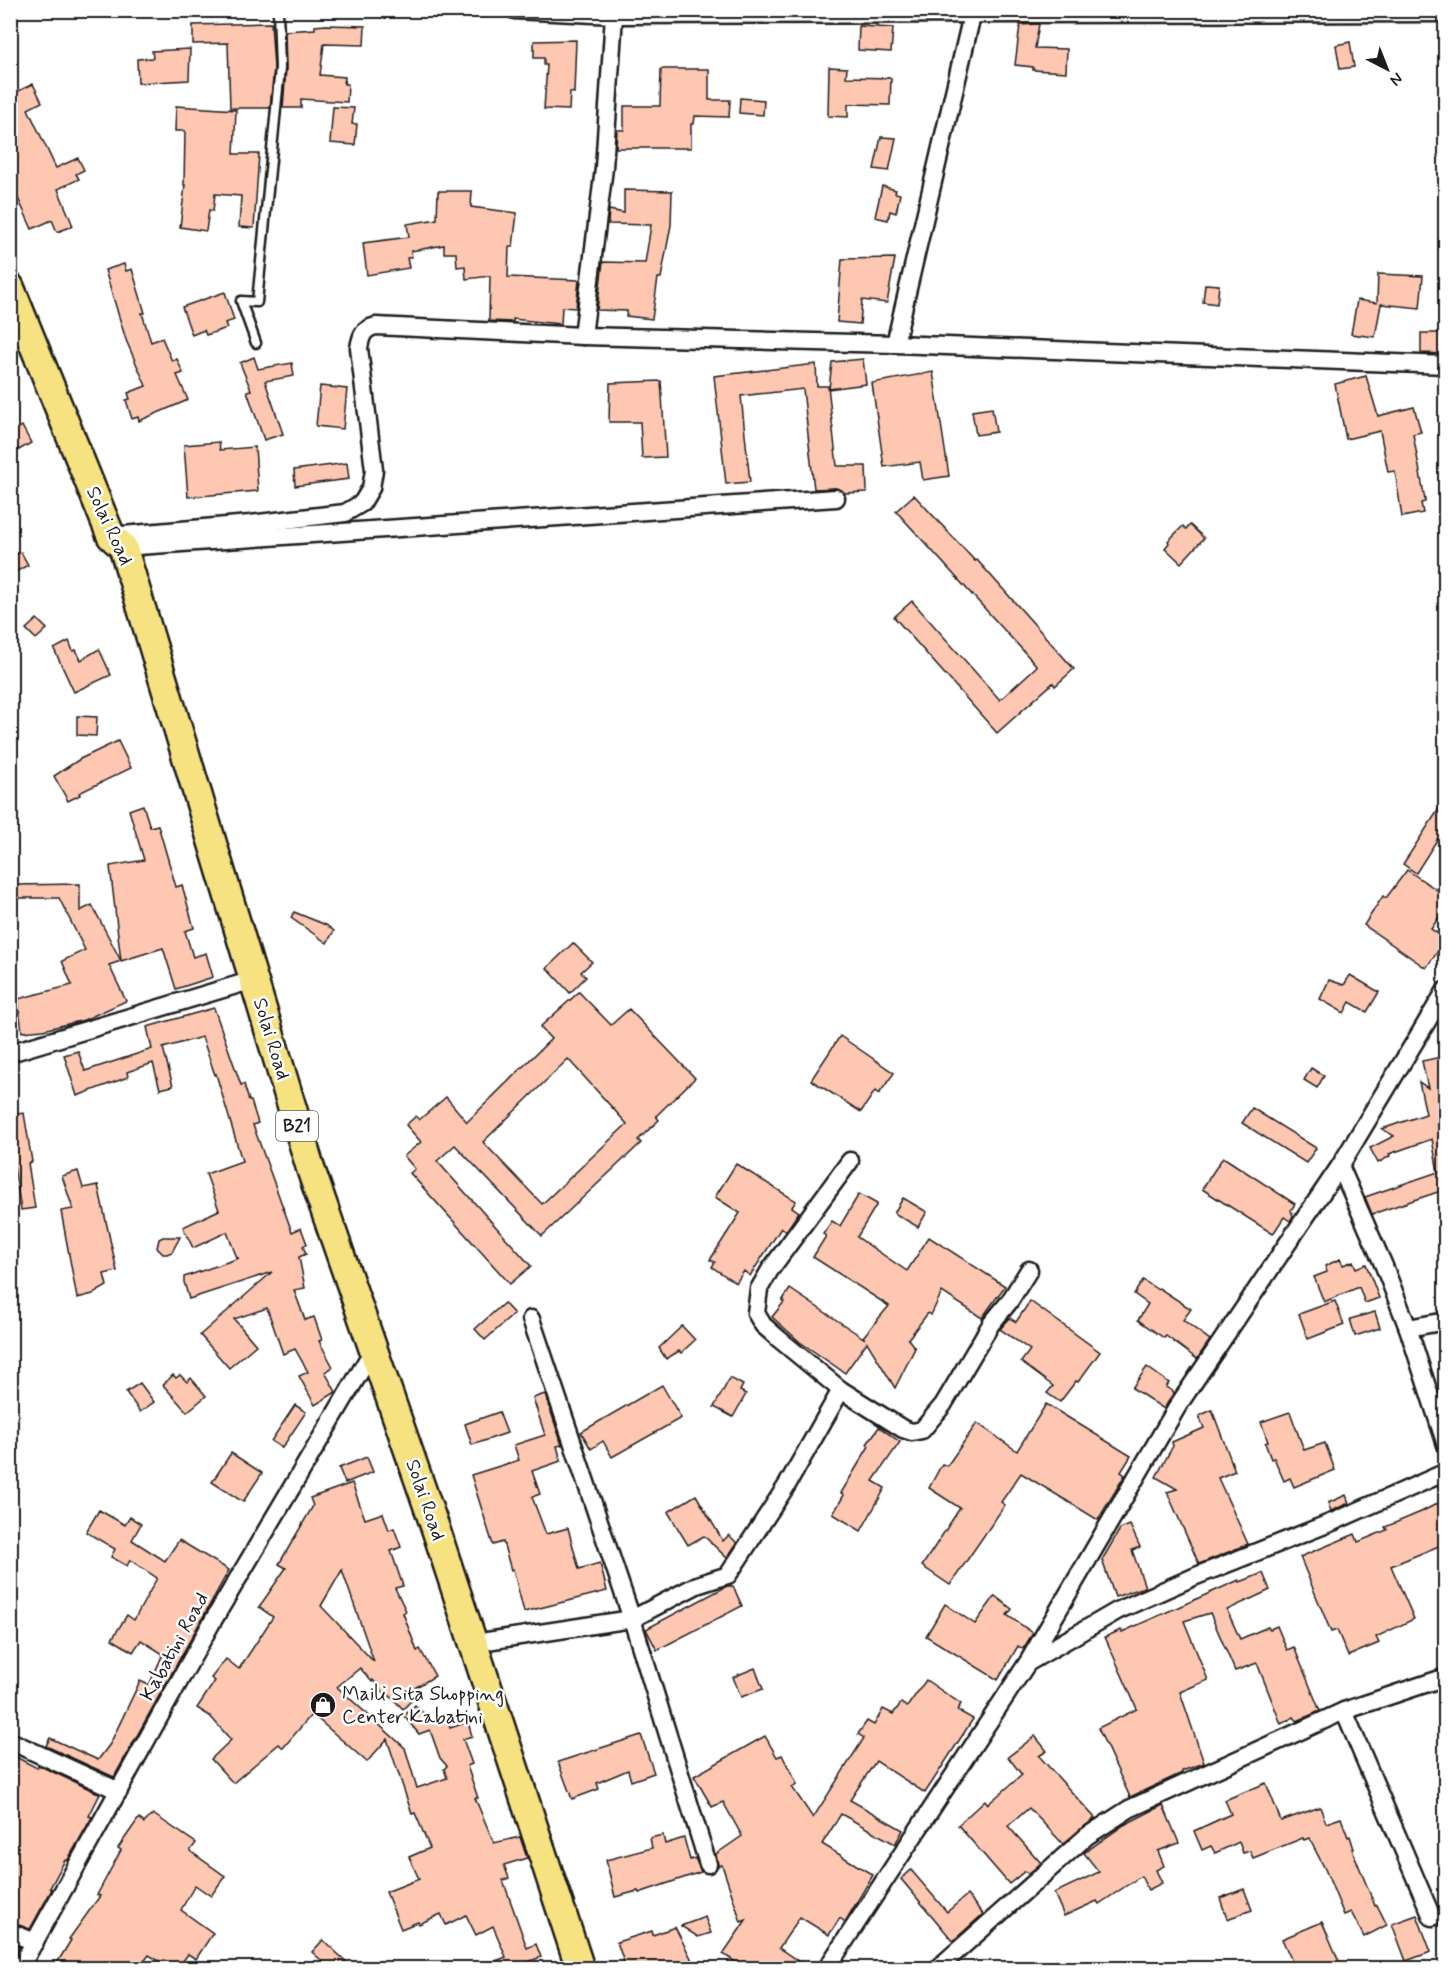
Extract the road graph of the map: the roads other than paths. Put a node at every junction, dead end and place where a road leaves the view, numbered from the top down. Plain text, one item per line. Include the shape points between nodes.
1 (278, 10) edge
2 (514, 10) edge
3 (1446, 13) edge
4 (615, 15) junction
5 (972, 15) junction
6 (10, 287) edge
7 (584, 336) junction
8 (256, 343) dead end
9 (895, 344) junction
10 (1446, 364) edge
11 (836, 498) dead end
12 (117, 542) junction
13 (253, 980) junction
14 (1446, 990) edge
15 (10, 1053) edge
16 (850, 1161) dead end
17 (1340, 1166) junction
18 (1029, 1270) dead end
19 (531, 1319) dead end
20 (1446, 1321) edge
21 (1408, 1328) junction
22 (373, 1350) junction
23 (841, 1390) junction
24 (1446, 1445) edge
25 (1446, 1472) edge
26 (632, 1618) junction
27 (474, 1643) junction
28 (1028, 1662) junction
29 (1446, 1677) edge
30 (1344, 1711) junction
31 (10, 1741) edge
32 (120, 1791) junction
33 (708, 1864) dead end
34 (1432, 1917) dead end
35 (10, 1932) edge
36 (35, 1942) junction
37 (20, 1968) edge
38 (580, 1968) edge
39 (828, 1968) edge
40 (938, 1968) edge

1 - 8 lane via 280,68 257,302 241,301
2 - 4 street
3 - 5 street
4 - 5 street
4 - 7 street via 604,168
5 - 9 street
6 - 12 highway, Solai Road / B21
7 - 9 street
7 - 12 street via 368,328 359,348 374,470 371,488 362,503 345,513
9 - 10 street
11 - 12 street
12 - 13 highway, Solai Road / B21
13 - 15 street
13 - 22 highway, Solai Road / B21 via 311,1170
14 - 17 street
16 - 23 street via 779,1257 759,1289 756,1303 756,1313 763,1325
17 - 21 street
17 - 28 street via 1179,1404
18 - 23 street via 943,1405 922,1430 903,1429
19 - 26 street
20 - 21 street
21 - 24 street
22 - 27 highway, Solai Road / B21
22 - 32 street, Kabatini Road via 211,1624
23 - 26 street via 787,1485 728,1575 697,1585
25 - 28 street via 1117,1611
26 - 27 street
26 - 33 street
27 - 38 highway, Solai Road / B21
28 - 39 street
29 - 30 street
30 - 34 street
30 - 40 street via 1138,1805 1087,1836
31 - 32 street
32 - 36 street, Kabatini Road
35 - 36 street
36 - 37 street, Kabatini Road

